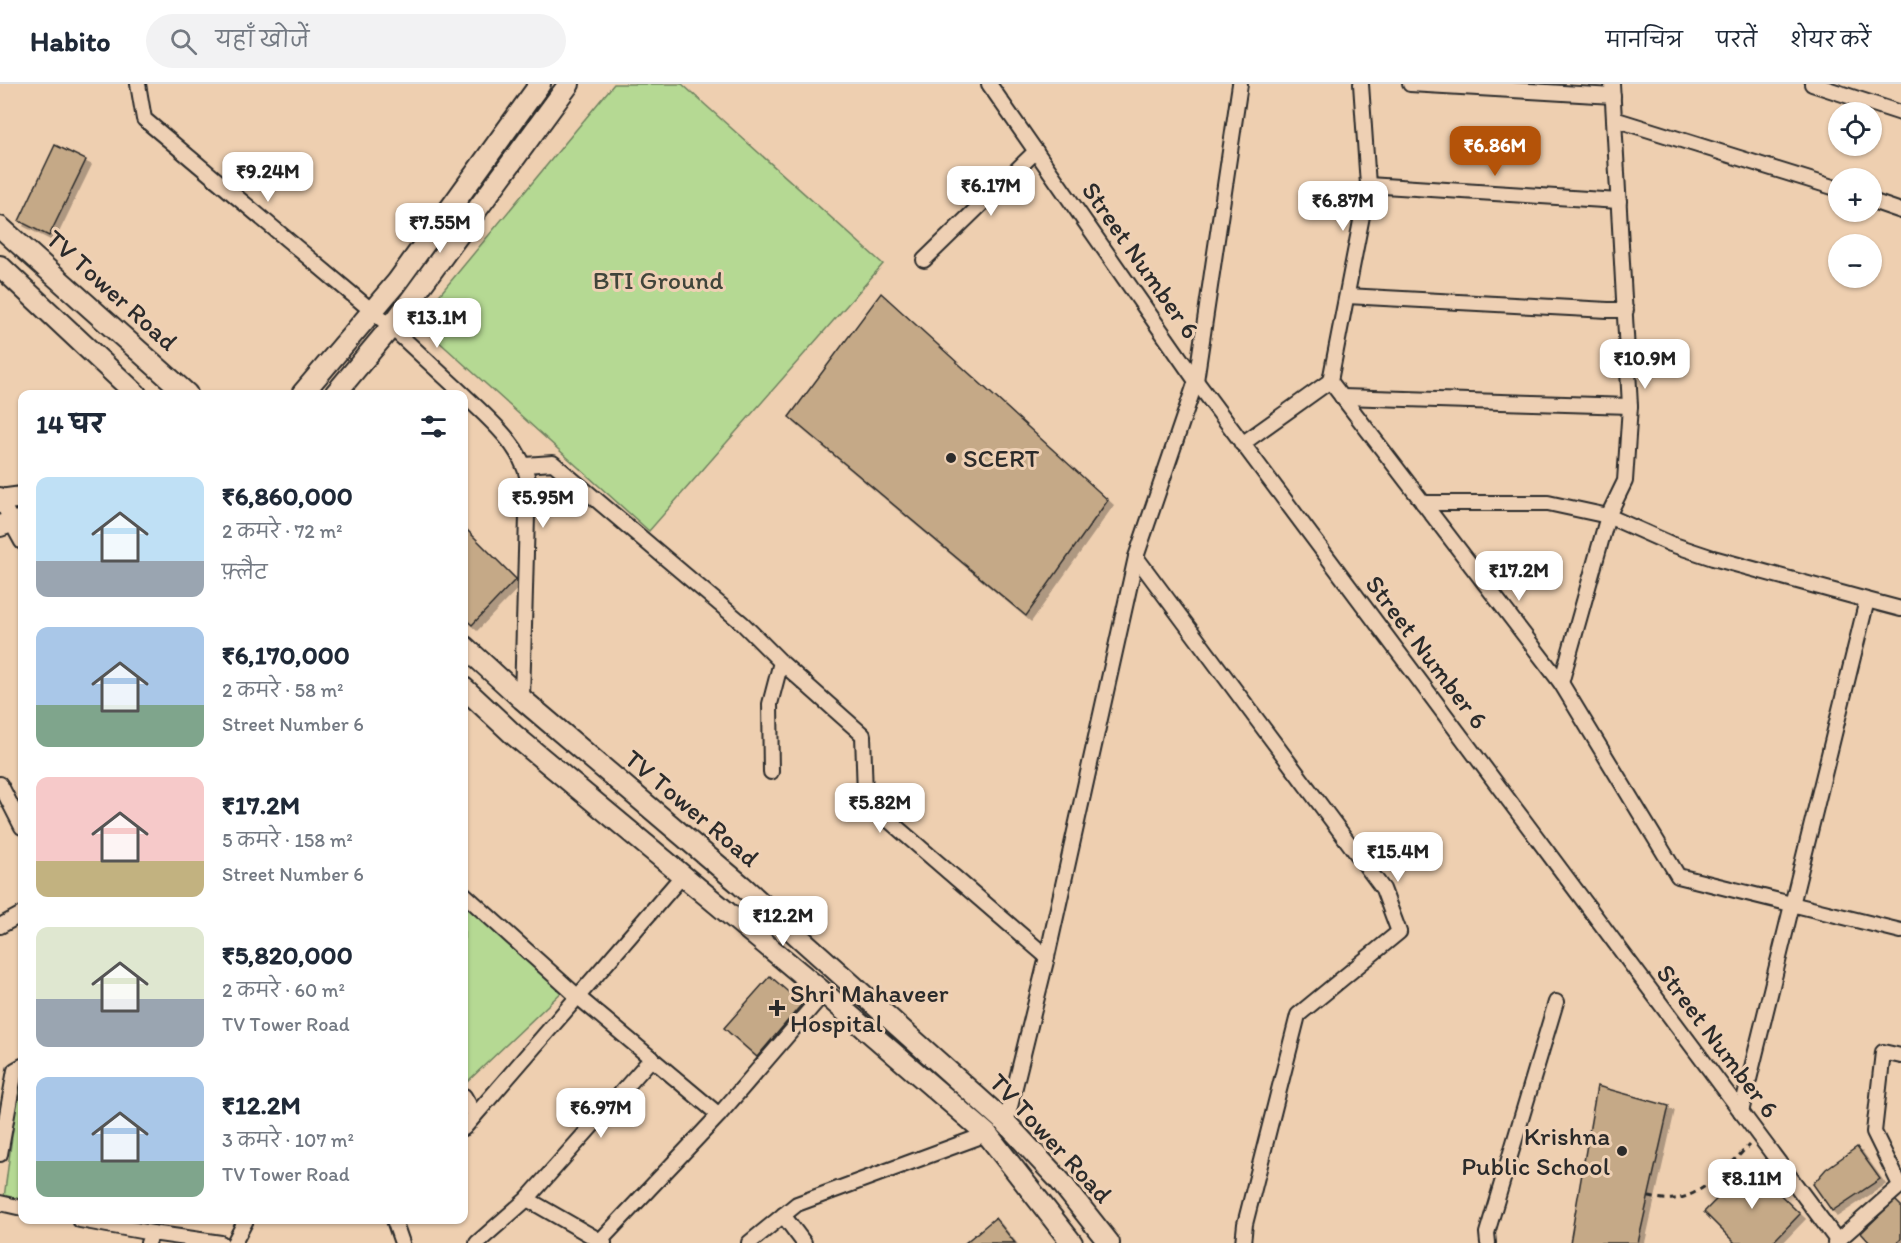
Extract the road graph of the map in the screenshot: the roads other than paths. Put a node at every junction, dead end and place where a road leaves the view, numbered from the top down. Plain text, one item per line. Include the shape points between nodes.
1 (138, 84) edge
2 (540, 84) edge
3 (569, 84) edge
4 (989, 84) edge
5 (1240, 84) edge
6 (1361, 84) edge
7 (1410, 84) edge
8 (1812, 84) edge
9 (1612, 90) edge
10 (1901, 113) edge
11 (1614, 120) junction
12 (1036, 151) junction
13 (474, 173) junction
14 (1368, 185) junction
15 (1828, 186) edge
16 (494, 188) junction
17 (1619, 201) junction
18 (1882, 205) edge
19 (1901, 212) edge
20 (0, 227) edge
21 (924, 260) dead end
22 (0, 266) edge
23 (1347, 296) junction
24 (1626, 310) junction
25 (373, 312) junction
26 (391, 327) junction
27 (1196, 381) junction
28 (1330, 381) junction
29 (132, 390) edge
30 (183, 390) edge
31 (305, 390) edge
32 (338, 390) edge
33 (458, 390) edge
34 (1342, 397) junction
35 (468, 400) edge
36 (1630, 406) junction
37 (1242, 444) junction
38 (525, 465) junction
39 (18, 497) edge
40 (1, 498) edge
41 (1423, 502) junction
42 (1608, 516) junction
43 (11, 523) edge
44 (1136, 557) junction
45 (1867, 600) junction
46 (1901, 609) edge
47 (468, 650) edge
48 (781, 662) junction
49 (1561, 683) junction
50 (468, 692) edge
51 (522, 699) junction
52 (771, 772) dead end
53 (0, 784) edge
54 (18, 819) edge
55 (683, 875) junction
56 (468, 898) edge
57 (1792, 905) junction
58 (18, 916) edge
59 (0, 926) edge
60 (1901, 931) edge
61 (1047, 957) junction
62 (824, 993) junction
63 (578, 996) junction
64 (1556, 1002) dead end
65 (1901, 1056) edge
66 (652, 1059) junction
67 (18, 1068) edge
68 (468, 1103) edge
69 (1741, 1112) junction
70 (475, 1115) junction
71 (719, 1115) junction
72 (1006, 1122) junction
73 (468, 1123) edge
74 (987, 1134) junction
75 (0, 1154) edge
76 (1901, 1185) edge
77 (527, 1199) junction
78 (0, 1203) edge
79 (18, 1207) edge
80 (783, 1215) junction
81 (96, 1224) edge
82 (244, 1224) edge
83 (395, 1224) edge
84 (150, 1238) edge
85 (602, 1242) edge
86 (1837, 1242) edge
87 (221, 1243) edge
88 (234, 1243) edge
89 (402, 1243) edge
90 (477, 1243) edge
91 (749, 1243) edge
92 (804, 1243) edge
93 (1072, 1243) edge
94 (1109, 1243) edge
95 (1243, 1243) edge
96 (1488, 1243) edge

1 - 25 street via 144,118
2 - 13 main road
3 - 16 main road
4 - 12 street, Street Number 6
5 - 27 street
6 - 14 street
7 - 9 street
8 - 10 street
9 - 11 street
11 - 15 street
11 - 17 street
12 - 21 street
12 - 27 street, Street Number 6
13 - 16 main road
13 - 25 main road
14 - 17 street
14 - 23 street
16 - 26 main road
17 - 24 street
18 - 19 street
20 - 30 main road, TV Tower Road
22 - 29 main road
23 - 24 street
23 - 28 street
24 - 36 street
25 - 26 street
25 - 31 main road
26 - 32 main road
26 - 33 street
27 - 37 street, Street Number 6
27 - 44 street
28 - 34 street
28 - 37 street
34 - 36 street
34 - 41 street
35 - 38 street via 497,426
36 - 42 street via 1625,481
37 - 69 street, Street Number 6
38 - 48 street via 553,463 742,623
38 - 51 street via 528,479
39 - 40 main road
40 - 43 street
41 - 42 street via 1548,503
41 - 49 street
42 - 45 street via 1713,558
42 - 49 street
44 - 61 street
44 - 95 street via 1383,888 1399,932 1298,1015
45 - 46 street
45 - 57 street
47 - 51 main road, TV Tower Road
48 - 52 street via 770,704
48 - 61 street via 863,735 865,795 871,806
49 - 57 street via 1678,876
50 - 55 main road, TV Tower Road via 514,735
51 - 72 main road, TV Tower Road via 741,885
53 - 54 street
55 - 62 main road, TV Tower Road
55 - 63 street
56 - 63 street
57 - 60 street
57 - 69 street
58 - 59 street
61 - 72 street
62 - 71 street
62 - 74 main road, TV Tower Road
63 - 66 street
63 - 70 street
64 - 96 street via 1487,1233
65 - 76 street via 1882,1052 1874,1132
66 - 71 street
66 - 77 street
67 - 75 street
68 - 70 street
69 - 86 street, Street Number 6
70 - 73 street
71 - 85 street
72 - 94 main road, TV Tower Road
74 - 80 street via 797,1204
74 - 93 main road, TV Tower Road
76 - 86 street, Street Number 6
77 - 85 street
77 - 90 street
78 - 79 street
80 - 91 street
80 - 92 street
81 - 84 street
82 - 88 street
83 - 89 street
84 - 87 street

